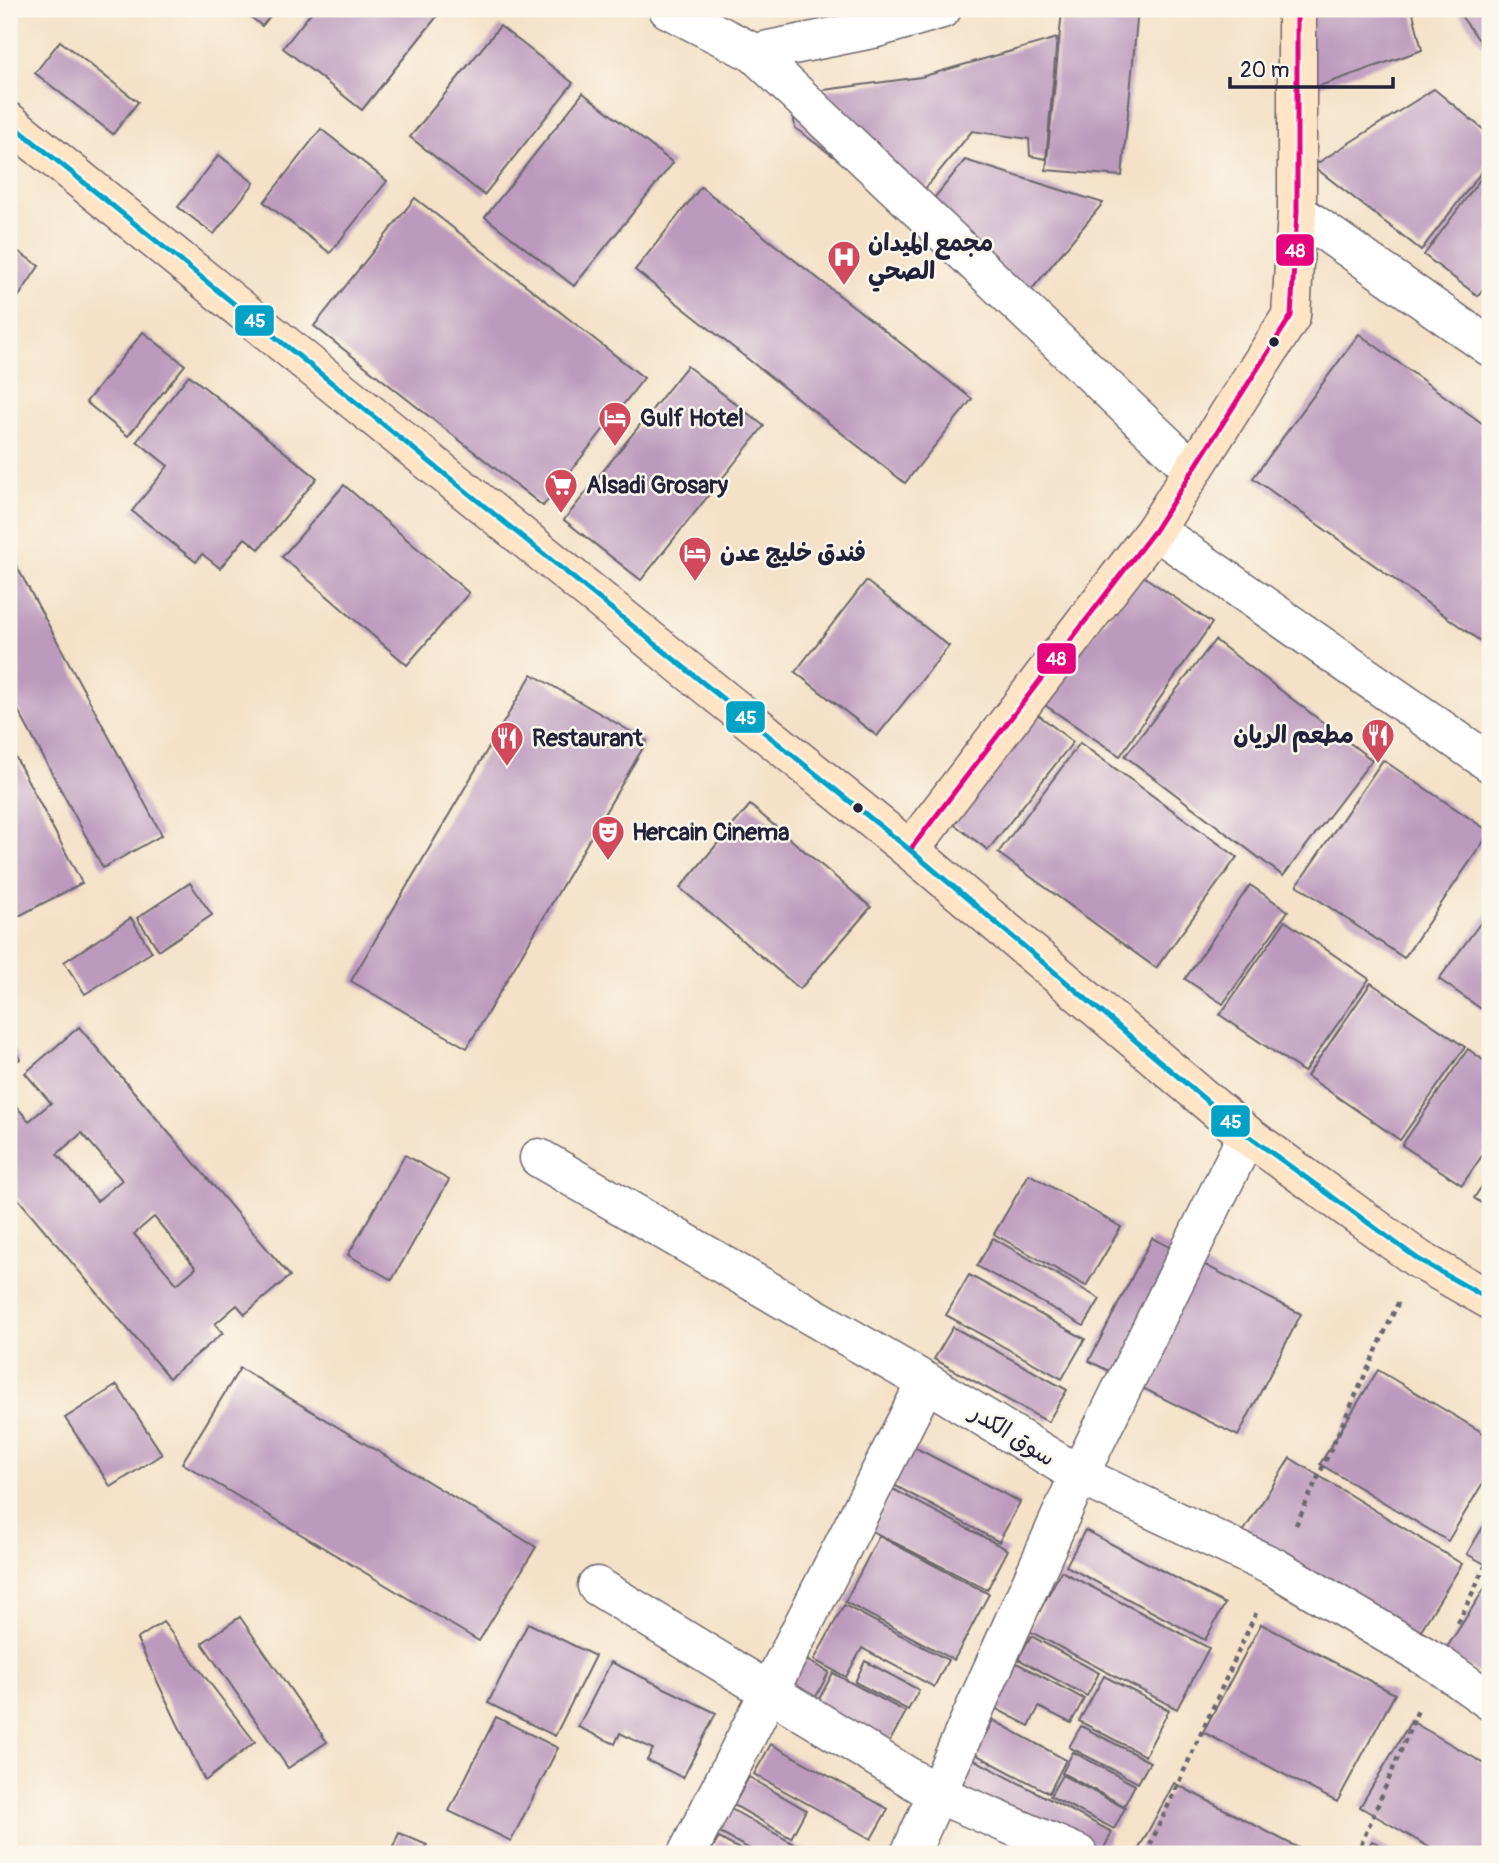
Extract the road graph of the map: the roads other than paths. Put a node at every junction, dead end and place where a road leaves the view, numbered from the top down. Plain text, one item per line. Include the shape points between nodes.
1 (668, 9) edge
2 (942, 9) edge
3 (1297, 9) edge
4 (754, 53) junction
5 (9, 122) edge
6 (1297, 212) junction
7 (1490, 346) edge
8 (1192, 469) junction
9 (1155, 530) junction
10 (1490, 762) edge
11 (910, 850) junction
12 (1247, 1135) junction
13 (539, 1158) dead end
14 (1490, 1300) edge
15 (926, 1382) junction
16 (1079, 1475) junction
17 (597, 1586) dead end
18 (769, 1692) junction
19 (1490, 1701) edge
20 (935, 1793) junction
21 (687, 1854) edge
22 (909, 1854) edge
23 (1078, 1854) edge

1 - 4 street
2 - 4 street via 873,29
3 - 6 street
4 - 8 street
5 - 11 street
6 - 7 street
6 - 8 street via 1292,316
8 - 9 street
9 - 10 street
9 - 11 street
11 - 12 street
12 - 14 street via 1418,1259
12 - 16 street
13 - 15 street, سوق الكدر
15 - 16 street, سوق الكدر
15 - 18 street
16 - 19 street, سوق الكدر via 1276,1568 1438,1664
16 - 20 street
17 - 18 street
18 - 20 street
18 - 21 street
20 - 22 street
20 - 23 street

